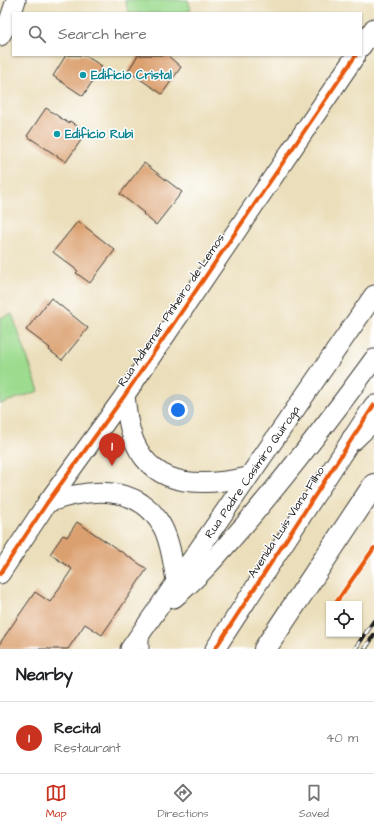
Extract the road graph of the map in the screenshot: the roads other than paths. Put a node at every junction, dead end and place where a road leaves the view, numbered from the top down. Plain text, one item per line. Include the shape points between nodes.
1 (16, 0) edge
2 (374, 28) edge
3 (0, 36) edge
4 (362, 46) edge
5 (355, 56) edge
6 (374, 295) edge
7 (374, 359) edge
8 (125, 396) junction
9 (374, 406) edge
10 (374, 419) edge
11 (353, 439) junction
12 (248, 477) junction
13 (374, 485) edge
14 (48, 503) junction
15 (0, 574) edge
16 (176, 581) junction
17 (148, 622) junction
18 (130, 649) edge
19 (145, 649) edge
20 (215, 649) edge
21 (265, 649) edge

1 - 3 street via 9,21
2 - 4 street
5 - 8 street, Rua Adhemar Pinheiro de Lemos
6 - 12 street, Rua Padre Casimiro Quiroga
7 - 17 street via 263,502 197,577
8 - 12 street via 134,442 149,464 160,473 189,483 203,484
8 - 14 street, Rua Adhemar Pinheiro de Lemos
9 - 11 street, Avenida Luís Viana Filho
10 - 11 highway
11 - 20 street, Avenida Luís Viana Filho
12 - 16 street, Rua Padre Casimiro Quiroga
13 - 21 highway
14 - 15 street, Rua Adhemar Pinheiro de Lemos
14 - 16 street via 77,494 95,492 130,496 144,504 163,528
16 - 17 street, Rua Padre Casimiro Quiroga
17 - 18 street, Rua Padre Casimiro Quiroga
17 - 19 lane

